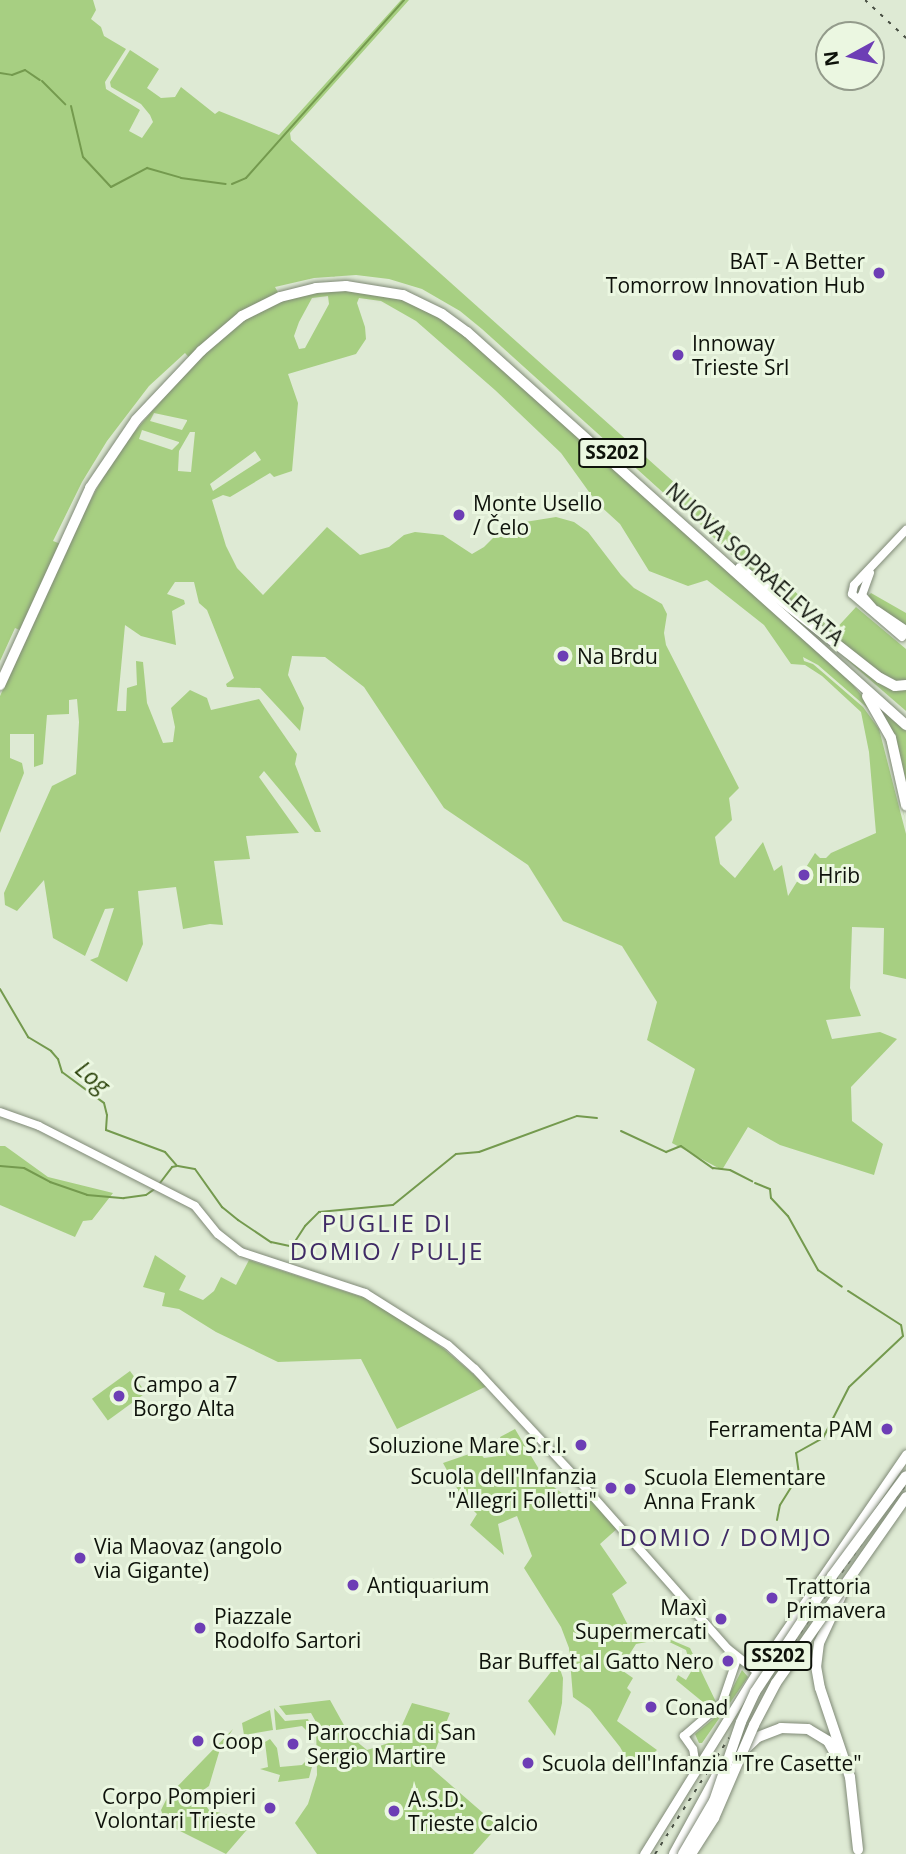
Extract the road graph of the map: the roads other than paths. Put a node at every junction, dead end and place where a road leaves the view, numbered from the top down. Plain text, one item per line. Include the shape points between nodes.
1 (279, 294) junction
2 (906, 530) edge
3 (879, 559) junction
4 (740, 568) junction
5 (876, 611) joint
6 (22, 631) junction
7 (905, 636) edge
8 (0, 671) edge
9 (848, 674) junction
10 (0, 685) edge
11 (906, 685) edge
12 (906, 716) edge
13 (906, 725) edge
14 (906, 805) edge
15 (0, 1112) edge
16 (906, 1454) edge
17 (906, 1476) edge
18 (904, 1500) edge
19 (737, 1659) junction
20 (735, 1669) junction
21 (757, 1672) junction
22 (691, 1744) junction
23 (711, 1744) junction
24 (696, 1767) junction
25 (849, 1788) junction
26 (645, 1851) edge
27 (858, 1852) edge
28 (674, 1854) edge
29 (683, 1854) edge
30 (691, 1854) edge

1 - 4 highway, NUOVA SOPRAELEVATA / SS202 via 315,282 362,280 405,289 446,309 482,336
1 - 6 highway, NUOVA SOPRAELEVATA / SS202 via 227,319 136,420 90,488
1 - 9 highway, NUOVA SOPRAELEVATA / SS202 via 361,286 403,295 442,314 478,341
2 - 3 street
3 - 5 street via 861,590
3 - 7 street via 852,594
4 - 11 highway via 874,674 888,683
4 - 12 highway, NUOVA SOPRAELEVATA / SS202
5 - 7 highway
6 - 8 highway, NUOVA SOPRAELEVATA / SS202
6 - 10 highway, NUOVA SOPRAELEVATA / SS202
9 - 13 highway, NUOVA SOPRAELEVATA / SS202
9 - 14 highway via 885,722
15 - 19 street via 46,1130 195,1206 218,1234 241,1252 365,1293 448,1345 502,1397
16 - 21 main road
17 - 29 highway, SS202, bridge via 755,1692 714,1801
18 - 25 highway, bridge via 842,1594 816,1654 820,1688 843,1751
18 - 30 highway, SS202, bridge via 776,1684 717,1811
19 - 20 street
19 - 21 street
20 - 21 street
20 - 22 street via 719,1709 684,1736
21 - 23 main road
22 - 23 street
22 - 24 street
23 - 24 main road
24 - 26 main road
25 - 27 highway
25 - 28 highway, bridge via 838,1756 819,1734 801,1727 774,1730 752,1741 723,1767

